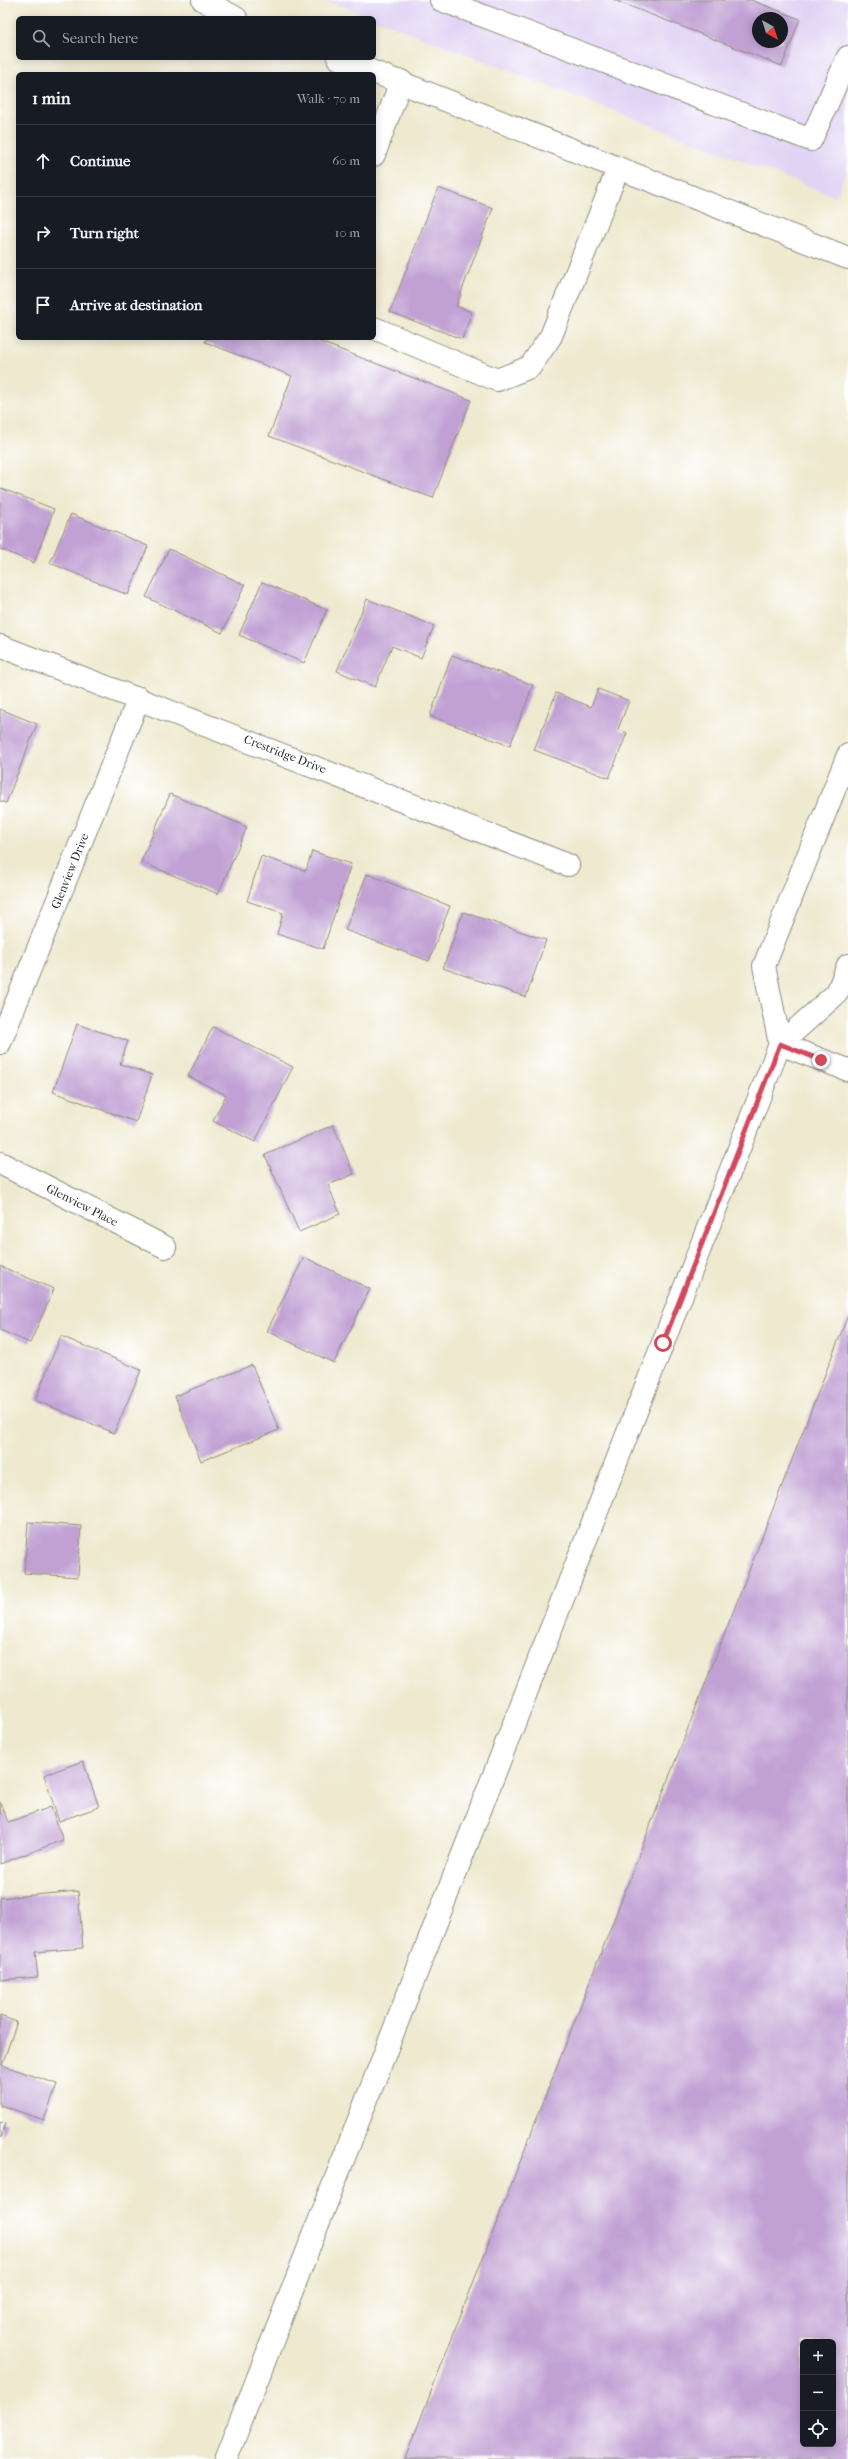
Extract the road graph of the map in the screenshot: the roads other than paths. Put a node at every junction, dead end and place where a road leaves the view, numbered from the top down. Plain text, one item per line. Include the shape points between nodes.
1 (203, 0) edge
2 (441, 0) edge
3 (232, 16) edge
4 (848, 56) edge
5 (343, 60) edge
6 (401, 81) junction
7 (376, 150) edge
8 (618, 169) junction
9 (848, 258) edge
10 (376, 329) edge
11 (0, 646) edge
12 (139, 698) junction
13 (848, 755) edge
14 (568, 865) dead end
15 (848, 966) edge
16 (0, 1043) edge
17 (780, 1044) junction
18 (848, 1070) edge
19 (0, 1163) edge
20 (165, 1247) dead end
21 (226, 2459) edge

1 - 3 street
2 - 4 street via 811,140
5 - 6 street
6 - 7 street
6 - 8 street
8 - 9 street
8 - 10 street via 551,336 530,367 497,380
11 - 12 street, Crestridge Drive
12 - 14 street, Crestridge Drive
12 - 16 street, Glenview Drive
13 - 17 street via 764,966
15 - 17 street via 837,993
17 - 18 street
17 - 21 street
19 - 20 street, Glenview Place

